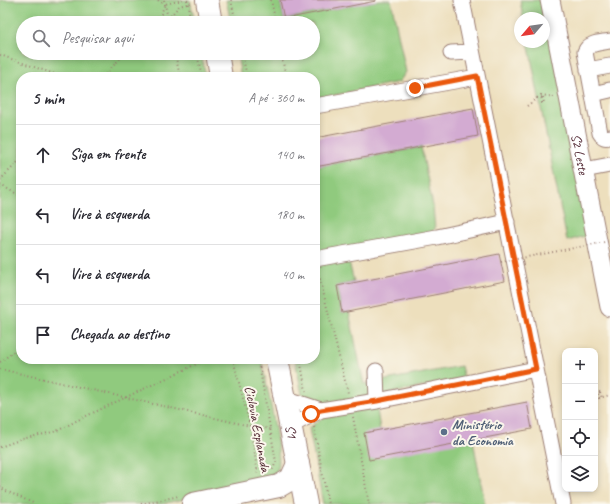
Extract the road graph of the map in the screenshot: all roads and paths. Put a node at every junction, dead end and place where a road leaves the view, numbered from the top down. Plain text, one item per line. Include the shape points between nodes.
1 (158, 0) edge
2 (164, 0) edge
3 (183, 0) edge
4 (187, 0) edge
5 (231, 0) edge
6 (271, 0) edge
7 (462, 0) edge
8 (550, 0) edge
9 (197, 2) edge
10 (165, 4) junction
11 (159, 16) edge
12 (168, 16) edge
13 (170, 16) edge
14 (193, 16) edge
15 (206, 16) edge
16 (234, 16) edge
17 (274, 16) edge
18 (610, 41) edge
19 (472, 52) junction
20 (451, 53) dead end
21 (0, 55) edge
22 (119, 60) edge
23 (176, 60) edge
24 (198, 60) edge
25 (217, 60) edge
26 (243, 60) edge
27 (282, 60) edge
28 (610, 66) edge
29 (588, 70) junction
30 (49, 72) edge
31 (108, 72) edge
32 (179, 72) edge
33 (201, 72) edge
34 (220, 72) edge
35 (246, 72) edge
36 (285, 72) edge
37 (477, 76) junction
38 (610, 90) edge
39 (593, 94) junction
40 (542, 96) dead end
41 (320, 105) edge
42 (526, 106) dead end
43 (603, 115) edge
44 (610, 137) edge
45 (16, 164) edge
46 (610, 165) edge
47 (584, 170) junction
48 (0, 180) edge
49 (0, 185) edge
50 (16, 193) edge
51 (507, 222) junction
52 (610, 241) edge
53 (320, 257) edge
54 (501, 262) dead end
55 (320, 278) edge
56 (610, 307) edge
57 (16, 350) edge
58 (0, 362) edge
59 (196, 364) edge
60 (234, 364) edge
61 (260, 364) edge
62 (278, 364) edge
63 (301, 364) edge
64 (0, 369) edge
65 (536, 369) junction
66 (376, 371) dead end
67 (125, 398) junction
68 (285, 398) junction
69 (377, 401) junction
70 (351, 405) junction
71 (314, 410) junction
72 (250, 426) junction
73 (281, 427) junction
74 (0, 447) edge
75 (298, 464) junction
76 (271, 472) dead end
77 (0, 486) edge
78 (256, 497) edge
79 (35, 504) edge
80 (193, 504) edge
81 (298, 504) edge
82 (306, 504) edge
83 (328, 504) edge
84 (369, 504) edge
85 (563, 504) edge

1 - 10 path
2 - 10 path
3 - 10 path
4 - 9 path
5 - 16 path
6 - 17 path
7 - 19 street
8 - 47 main road, S2 Leste
9 - 13 path via 179,6
9 - 14 path
9 - 15 highway
10 - 11 path
10 - 12 path
18 - 29 street via 587,47 585,52
19 - 20 street
19 - 37 street
21 - 30 path
22 - 31 path
23 - 32 path
24 - 33 path
25 - 34 highway
26 - 35 path
27 - 36 path
28 - 29 street
29 - 39 street
37 - 41 street
37 - 51 street
38 - 39 street
39 - 43 street
40 - 42 path, bridge
43 - 44 street via 600,134 602,137
45 - 48 path
46 - 47 street
47 - 56 main road, S2 Leste
49 - 50 path
51 - 53 street
51 - 65 street
52 - 54 path, bridge
55 - 70 path
57 - 58 path
59 - 67 path
60 - 72 path, Ciclovia Esplanada
61 - 73 path
62 - 68 highway, S1
63 - 71 path
64 - 67 path
65 - 69 street
65 - 85 street
66 - 69 street
67 - 72 path
67 - 74 path via 57,431
68 - 71 street
68 - 73 highway, S1
69 - 70 street
70 - 71 street
70 - 84 path
71 - 73 street
71 - 83 path
72 - 73 path
72 - 78 path, Ciclovia Esplanada
73 - 75 highway, S1
73 - 76 path via 276,462
75 - 78 highway via 291,479
75 - 82 highway, S1
77 - 79 path
78 - 80 highway
78 - 81 highway via 284,498

